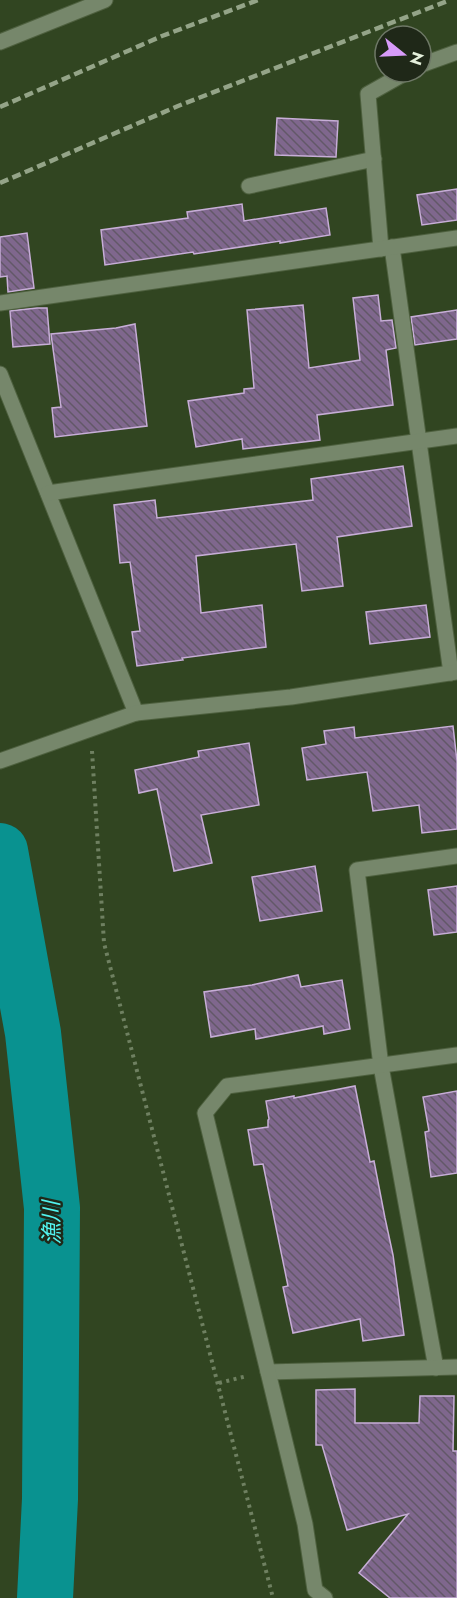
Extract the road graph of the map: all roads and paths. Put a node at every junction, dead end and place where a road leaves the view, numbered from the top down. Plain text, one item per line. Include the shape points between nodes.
1 (105, 0) edge
2 (0, 42) edge
3 (457, 52) edge
4 (433, 61) edge
5 (386, 84) edge
6 (374, 159) junction
7 (249, 186) dead end
8 (457, 238) edge
9 (386, 248) junction
10 (0, 303) edge
11 (0, 374) edge
12 (457, 436) edge
13 (419, 442) junction
14 (48, 494) junction
15 (454, 672) edge
16 (136, 713) junction
17 (90, 730) junction
18 (0, 761) edge
19 (457, 856) edge
20 (457, 1055) edge
21 (381, 1066) junction
22 (457, 1367) edge
23 (436, 1368) junction
24 (268, 1372) junction
25 (273, 1598) edge
26 (325, 1598) edge

1 - 2 street
3 - 4 street
5 - 6 street via 368,94
6 - 7 street
6 - 9 street
8 - 9 street
9 - 10 street
9 - 13 street
11 - 14 street
12 - 13 street
13 - 14 street
13 - 15 street
14 - 16 street
15 - 16 street via 291,697
16 - 17 street
17 - 18 street
17 - 25 path via 104,943
19 - 21 street via 357,870
20 - 21 street
21 - 23 street
21 - 24 street via 226,1086 204,1113
22 - 23 street
23 - 24 street
24 - 26 street via 305,1524 315,1590

